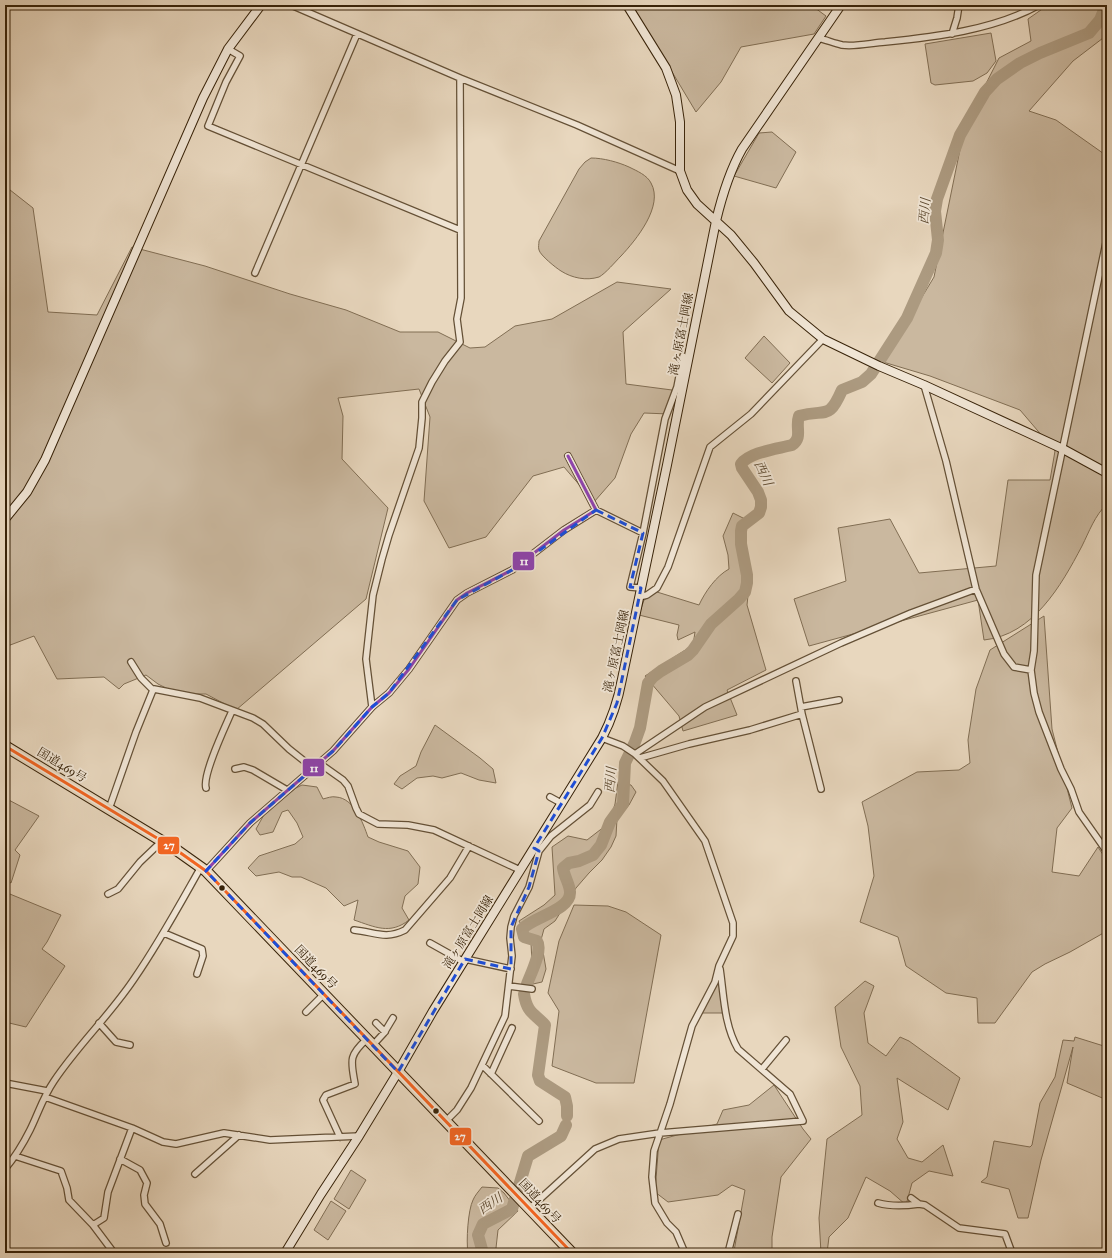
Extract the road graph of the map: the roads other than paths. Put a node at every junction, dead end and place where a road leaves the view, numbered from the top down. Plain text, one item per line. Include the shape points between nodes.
1 (261, 5) edge
2 (291, 5) edge
3 (627, 5) edge
4 (841, 5) edge
5 (959, 5) edge
6 (1039, 5) edge
7 (358, 34) junction
8 (952, 34) junction
9 (818, 38) junction
10 (228, 49) junction
11 (460, 78) junction
12 (300, 165) junction
13 (680, 171) junction
14 (716, 221) junction
15 (460, 230) junction
16 (1107, 238) edge
17 (254, 273) dead end
18 (823, 339) junction
19 (683, 356) dead end
20 (924, 385) junction
21 (1063, 449) junction
22 (568, 456) dead end
23 (1107, 473) edge
24 (596, 510) junction
25 (5, 519) edge
26 (643, 533) junction
27 (641, 588) junction
28 (976, 589) junction
29 (639, 597) junction
30 (131, 662) dead end
31 (1031, 670) junction
32 (796, 681) dead end
33 (153, 690) junction
34 (839, 700) dead end
35 (372, 707) junction
36 (801, 707) junction
37 (232, 711) junction
38 (802, 714) junction
39 (602, 738) junction
40 (5, 746) edge
41 (635, 754) junction
42 (640, 758) junction
43 (319, 764) junction
44 (313, 768) junction
45 (235, 769) dead end
46 (206, 788) dead end
47 (821, 789) dead end
48 (287, 790) junction
49 (598, 792) dead end
50 (550, 797) dead end
51 (561, 803) junction
52 (109, 809) junction
53 (162, 841) junction
54 (469, 846) junction
55 (537, 849) junction
56 (1107, 852) edge
57 (204, 869) junction
58 (520, 870) junction
59 (108, 894) dead end
60 (354, 930) dead end
61 (164, 933) junction
62 (430, 943) dead end
63 (464, 961) junction
64 (719, 966) junction
65 (511, 969) junction
66 (197, 974) dead end
67 (509, 986) junction
68 (532, 989) dead end
69 (324, 994) junction
70 (306, 1012) dead end
71 (393, 1018) dead end
72 (99, 1023) junction
73 (376, 1023) dead end
74 (512, 1028) dead end
75 (385, 1032) junction
76 (786, 1040) dead end
77 (370, 1042) junction
78 (130, 1045) dead end
79 (482, 1065) junction
80 (762, 1069) junction
81 (398, 1072) junction
82 (491, 1074) junction
83 (5, 1083) edge
84 (46, 1094) junction
85 (446, 1121) junction
86 (539, 1121) dead end
87 (132, 1128) junction
88 (660, 1132) junction
89 (239, 1135) junction
90 (359, 1136) junction
91 (340, 1137) junction
92 (15, 1156) junction
93 (120, 1160) junction
94 (5, 1169) edge
95 (194, 1174) dead end
96 (911, 1198) dead end
97 (878, 1203) dead end
98 (919, 1204) junction
99 (526, 1206) junction
100 (738, 1214) dead end
101 (93, 1225) junction
102 (166, 1243) dead end
103 (114, 1253) edge
104 (284, 1253) edge
105 (572, 1253) edge
106 (684, 1253) edge
107 (728, 1253) edge
108 (1012, 1253) edge

1 - 10 main road
2 - 7 street
3 - 13 main road via 666,68 676,95 680,122
4 - 9 main road, 滝ヶ原富士岡線
5 - 8 street
6 - 8 street via 998,22
7 - 11 street
7 - 12 street
8 - 9 street via 855,45 842,45
9 - 14 main road, 滝ヶ原富士岡線 via 733,163
10 - 12 street via 240,56 208,126
10 - 25 main road via 203,98 45,460 27,492
11 - 13 street via 577,125
11 - 15 street
12 - 15 street
12 - 17 street
13 - 14 main road via 687,190 697,204
14 - 18 main road via 754,263 789,311
14 - 27 main road, 滝ヶ原富士岡線
15 - 35 street via 460,342 438,372 422,402 418,448 382,559 374,595 366,659
16 - 21 street
18 - 20 main road
18 - 29 street via 751,414 710,446 668,567 657,588
19 - 26 street via 677,387 665,419
20 - 21 main road
20 - 28 street via 946,461
21 - 23 main road
21 - 31 street via 1036,575
22 - 24 street
24 - 26 street
24 - 35 street via 564,530 512,570 457,600 390,693
26 - 27 street via 630,587
27 - 29 main road, 滝ヶ原富士岡線
28 - 31 street via 1004,654 1014,666
28 - 41 street via 841,643 706,706
29 - 39 main road, 滝ヶ原富士岡線 via 617,703
30 - 33 street via 141,678
31 - 56 street via 1039,712 1061,769 1079,812
32 - 36 street
33 - 37 street via 200,698
33 - 52 street
34 - 36 street
35 - 43 street
36 - 38 street
37 - 44 street via 263,724
37 - 46 street via 207,772
38 - 42 street
38 - 47 street
39 - 41 street
39 - 51 main road, 滝ヶ原富士岡線
40 - 52 highway, 国道469号
41 - 42 street
42 - 64 street via 663,781 706,841 733,923 733,936
43 - 44 street
43 - 54 street via 343,780 360,814 378,824 408,825 434,830
44 - 48 street
45 - 48 street via 244,767 253,770
48 - 57 street
49 - 55 street via 590,805
50 - 51 street
51 - 55 main road, 滝ヶ原富士岡線
52 - 53 highway, 国道469号
53 - 57 highway, 国道469号
53 - 59 street via 140,862 118,889
54 - 58 street
54 - 60 street via 450,878 405,930 387,936
55 - 58 main road, 滝ヶ原富士岡線
55 - 65 street via 529,888 511,927
57 - 61 street
57 - 69 highway, 国道469号
58 - 63 main road, 滝ヶ原富士岡線
61 - 66 street via 202,949 203,956
61 - 72 street via 134,980
62 - 63 street
63 - 65 street
63 - 81 main road, 滝ヶ原富士岡線
64 - 80 street via 727,1022 733,1040 738,1049
64 - 88 street via 715,982 692,1026
65 - 67 street
67 - 68 street
67 - 79 street via 505,1016
69 - 70 street
69 - 77 highway, 国道469号
71 - 75 street
72 - 78 street via 116,1042
72 - 84 street via 70,1058
73 - 75 street
74 - 82 street
75 - 77 street
76 - 80 street
77 - 81 highway, 国道469号
77 - 91 street via 356,1049 352,1058 355,1084 326,1095 323,1100
79 - 82 street
79 - 85 street via 457,1110
80 - 88 street via 790,1094 803,1121
81 - 85 highway, 国道469号
81 - 90 main road, 滝ヶ原富士岡線
82 - 86 street
83 - 84 street
84 - 87 street
84 - 92 street
85 - 99 highway, 国道469号
87 - 89 street via 163,1142 176,1144 215,1134
87 - 93 street
88 - 99 street via 619,1139 595,1149
88 - 106 street via 654,1151 653,1194 655,1203 667,1223 676,1232
89 - 91 street via 270,1140
89 - 95 street
90 - 91 street
90 - 104 main road, 滝ヶ原富士岡線
92 - 94 street
92 - 101 street via 61,1171 69,1200
93 - 101 street via 108,1192 104,1218
93 - 102 street via 140,1170 147,1182 145,1204 160,1224
96 - 98 street
97 - 98 street via 887,1206
98 - 108 street via 925,1205 959,1228 1005,1234
99 - 105 highway, 国道469号
100 - 107 street
101 - 103 street

